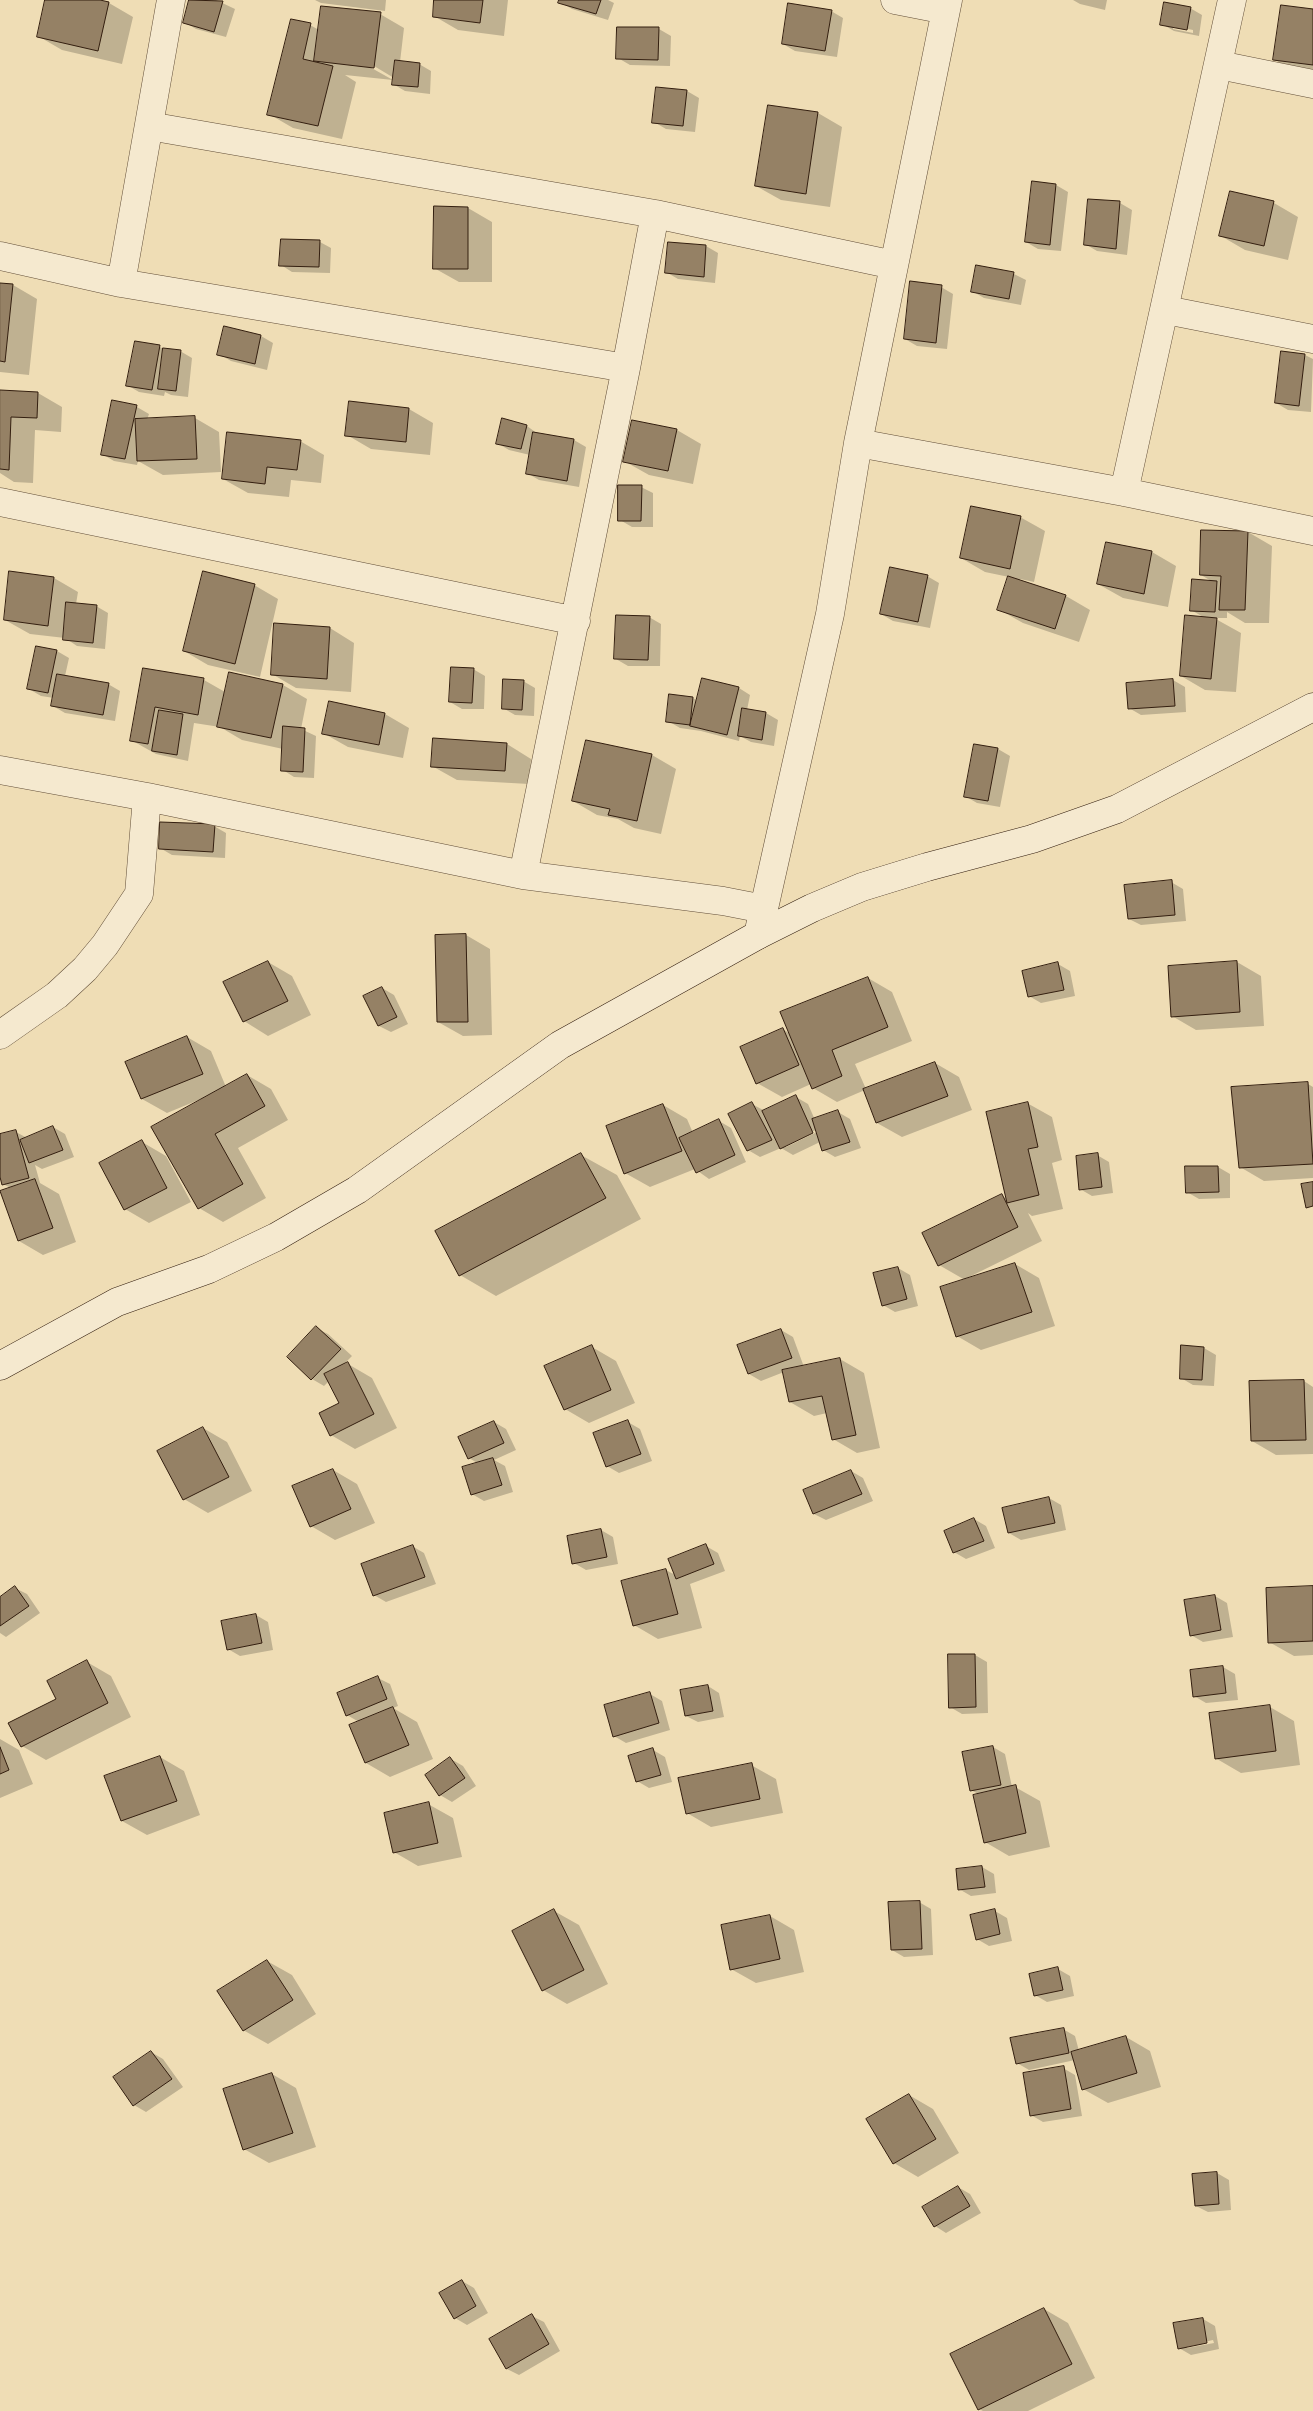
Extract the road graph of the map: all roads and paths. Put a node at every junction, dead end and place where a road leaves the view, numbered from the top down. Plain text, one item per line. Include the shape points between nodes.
1 (170, 0) edge
2 (895, 0) edge
3 (1232, 0) edge
4 (947, 5) edge
5 (1219, 65) junction
6 (1313, 84) edge
7 (149, 126) junction
8 (655, 214) junction
9 (0, 256) edge
10 (894, 265) junction
11 (121, 283) junction
12 (1166, 310) junction
13 (1313, 339) edge
14 (626, 368) junction
15 (858, 443) junction
16 (1124, 492) junction
17 (0, 502) edge
18 (1313, 531) edge
19 (576, 621) junction
20 (1313, 707) edge
21 (0, 770) edge
22 (147, 797) junction
23 (523, 875) junction
24 (761, 922) junction
25 (0, 1035) edge
26 (0, 1366) edge

1 - 7 street
2 - 4 street
3 - 5 street
4 - 10 street
5 - 6 street
5 - 12 street
7 - 8 street
7 - 11 street
8 - 10 street
8 - 14 street
9 - 11 street
10 - 15 street
11 - 14 street
12 - 13 street
12 - 16 street
14 - 19 street
15 - 16 street
15 - 24 street via 830,614
16 - 18 street
17 - 19 street
19 - 23 street
20 - 24 street via 1117,809 1032,839 927,867 862,887 812,908
21 - 22 street
22 - 23 street
22 - 25 street via 139,894 85,969 57,995
23 - 24 street via 723,901
24 - 26 street via 560,1045 357,1190 276,1237 209,1269 117,1302

